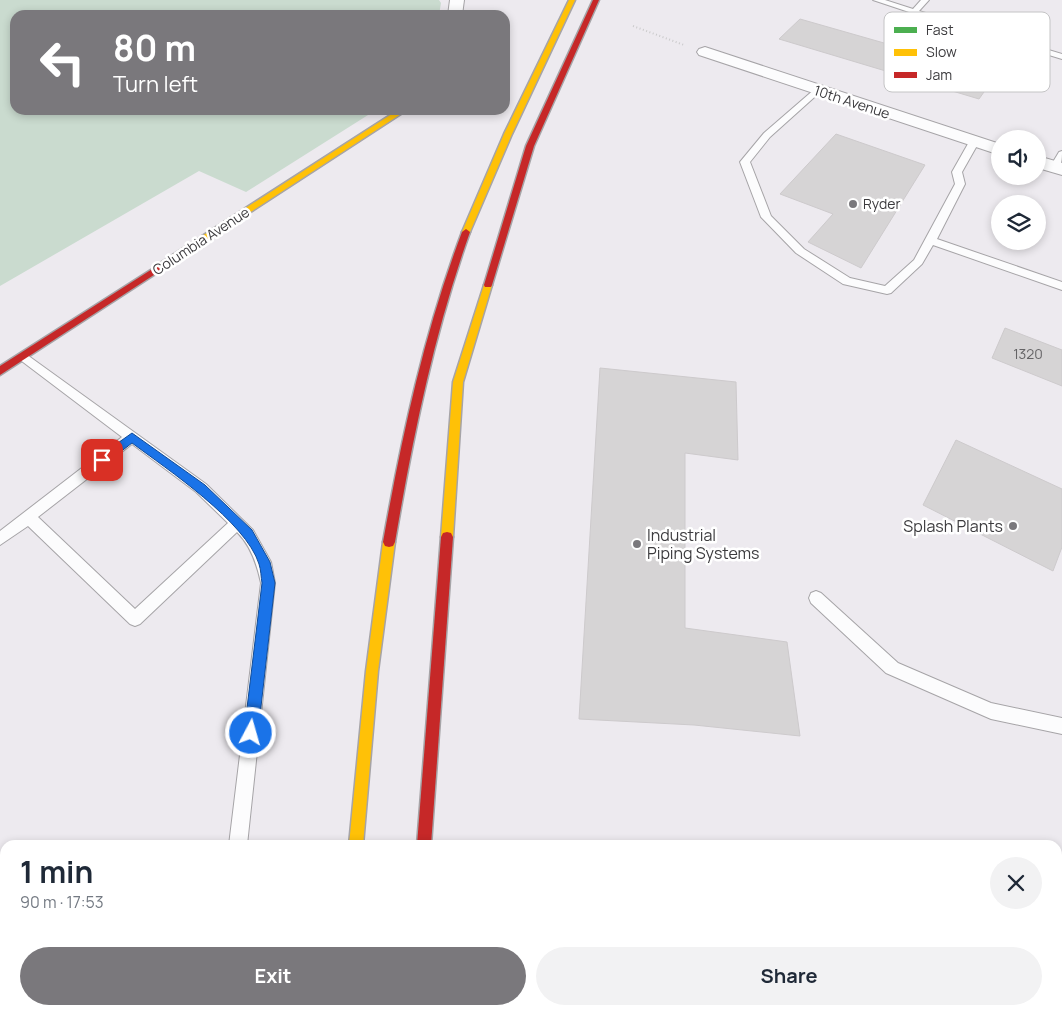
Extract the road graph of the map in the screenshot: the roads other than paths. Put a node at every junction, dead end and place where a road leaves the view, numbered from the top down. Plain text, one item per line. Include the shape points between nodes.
1 (572, 0) edge
2 (596, 0) edge
3 (877, 0) edge
4 (926, 0) edge
5 (916, 10) junction
6 (922, 12) edge
7 (705, 52) road end
8 (1050, 53) edge
9 (1062, 57) edge
10 (816, 91) junction
11 (394, 115) edge
12 (974, 142) junction
13 (991, 147) edge
14 (931, 241) junction
15 (1062, 286) edge
16 (23, 356) junction
17 (0, 371) edge
18 (132, 437) junction
19 (28, 517) junction
20 (237, 523) junction
21 (0, 539) edge
22 (816, 598) dead end
23 (1062, 726) edge
24 (239, 840) edge
25 (356, 840) edge
26 (424, 840) edge

1 - 25 main road via 472,215 430,346 395,505 377,618
2 - 26 main road via 530,146 458,382
3 - 5 lane
4 - 5 lane
5 - 6 lane
7 - 10 street, 10th Avenue
8 - 9 lane
10 - 12 street, 10th Avenue
10 - 14 lane via 767,135 745,162 766,216 800,251 847,281 887,290 918,262
11 - 16 main road, Columbia Avenue
12 - 13 street, 10th Avenue
12 - 14 lane via 957,172 960,184
14 - 15 lane
16 - 17 main road, Columbia Avenue
16 - 18 lane
18 - 19 lane
18 - 20 lane via 201,488
19 - 20 lane via 134,618
19 - 21 lane
20 - 24 lane via 248,534 264,562 268,583
22 - 23 lane via 892,668 992,711

